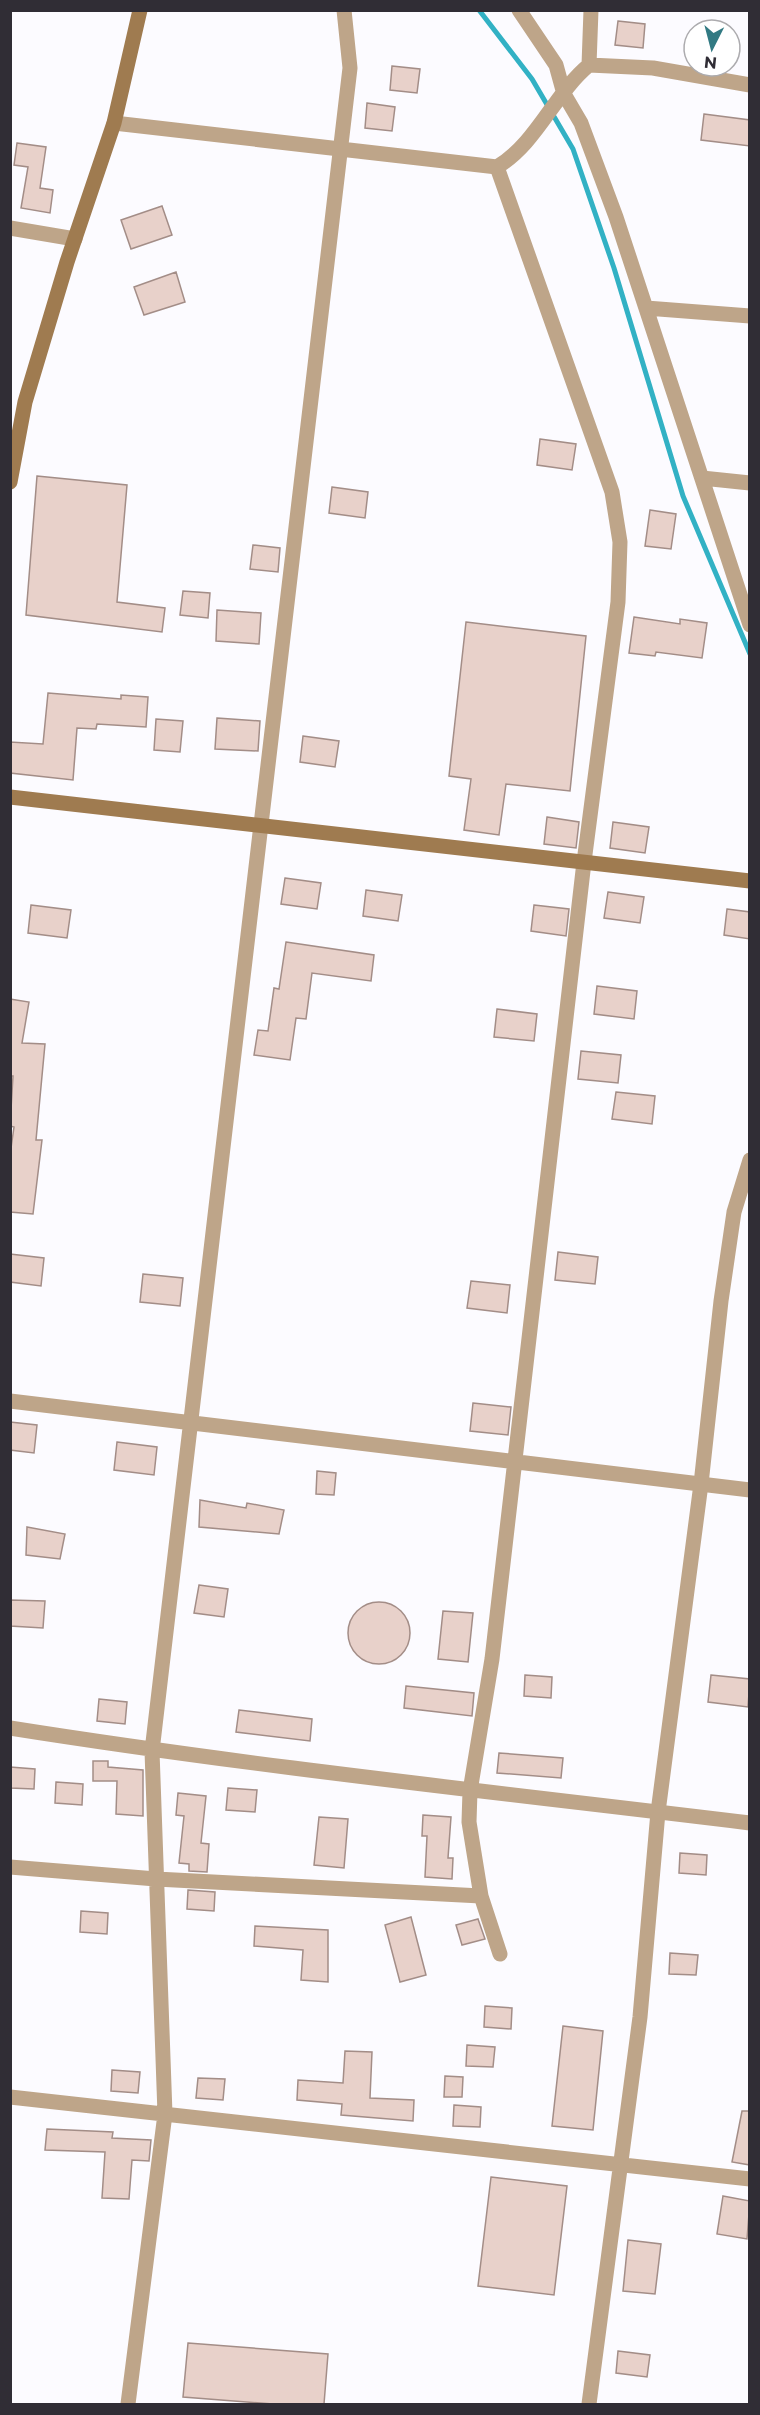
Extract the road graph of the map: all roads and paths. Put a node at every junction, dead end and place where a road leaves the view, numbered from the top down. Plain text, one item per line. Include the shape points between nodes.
1 (140, 10) edge
2 (344, 10) edge
3 (519, 10) edge
4 (591, 10) edge
5 (589, 65) junction
6 (750, 85) edge
7 (557, 103) junction
8 (114, 123) junction
9 (340, 150) junction
10 (497, 167) junction
11 (10, 228) edge
12 (75, 239) junction
13 (646, 308) junction
14 (750, 316) edge
15 (702, 478) junction
16 (10, 482) edge
17 (750, 483) edge
18 (750, 625) edge
19 (10, 797) edge
20 (261, 824) junction
21 (584, 862) junction
22 (750, 881) edge
23 (750, 1160) edge
24 (10, 1401) edge
25 (189, 1422) junction
26 (515, 1463) junction
27 (701, 1484) junction
28 (750, 1490) edge
29 (10, 1728) edge
30 (152, 1751) junction
31 (470, 1791) junction
32 (658, 1812) junction
33 (750, 1823) edge
34 (10, 1867) edge
35 (156, 1879) junction
36 (481, 1896) junction
37 (500, 1954) dead end
38 (10, 2097) edge
39 (165, 2114) junction
40 (621, 2163) junction
41 (750, 2179) edge
42 (129, 2404) edge
43 (589, 2404) edge

1 - 8 street
2 - 9 street via 350,68
3 - 7 street via 556,65
4 - 5 street
5 - 6 street via 653,68
5 - 7 street via 575,76
7 - 10 street via 514,156
7 - 13 street via 581,123
8 - 9 street
8 - 12 street
9 - 10 street
9 - 20 street
10 - 21 street via 612,492 620,542 618,602
11 - 12 street
12 - 16 street via 25,402
13 - 14 street
13 - 15 street
15 - 17 street
15 - 18 street
19 - 20 street
20 - 21 street
20 - 25 street
21 - 22 street
21 - 26 street
23 - 27 street via 734,1212
24 - 25 street
25 - 26 street
25 - 30 street
26 - 27 street
26 - 31 street via 492,1659
27 - 28 street
27 - 32 street
29 - 30 street
30 - 31 street
30 - 35 street
31 - 32 street
31 - 36 street via 469,1822
32 - 33 street
32 - 40 street via 640,2017
34 - 35 street
35 - 36 street
35 - 39 street
36 - 37 street
38 - 39 street
39 - 40 street
39 - 42 street
40 - 41 street
40 - 43 street

